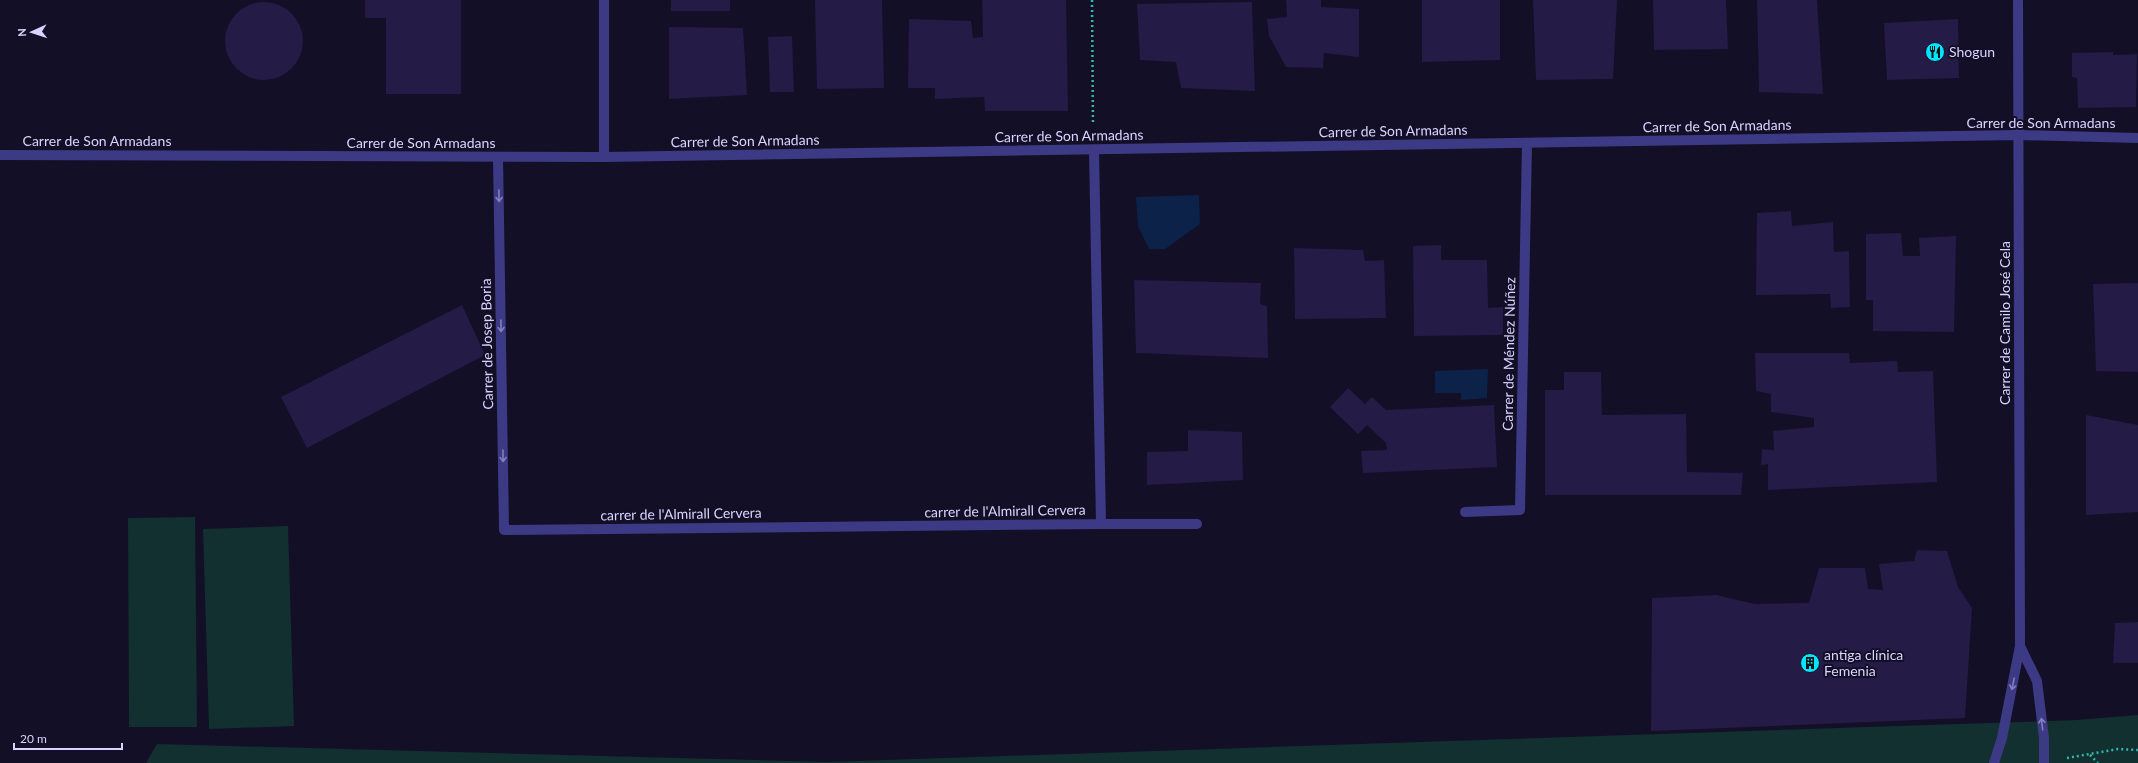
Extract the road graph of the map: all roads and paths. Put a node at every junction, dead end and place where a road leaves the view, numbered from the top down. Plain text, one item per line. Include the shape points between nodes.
1 (604, 0) edge
2 (1092, 0) edge
3 (2018, 0) edge
4 (2019, 135) junction
5 (2138, 138) edge
6 (1527, 143) junction
7 (1094, 150) junction
8 (0, 155) edge
9 (498, 157) junction
10 (604, 157) junction
11 (1465, 512) dead end
12 (1101, 524) junction
13 (1197, 524) dead end
14 (504, 530) joint
15 (2020, 646) junction
16 (2138, 750) edge
17 (2090, 755) junction
18 (2062, 759) dead end
19 (1994, 763) edge
20 (2044, 763) edge
21 (2098, 763) edge

1 - 10 street
2 - 7 path
3 - 4 street, Carrer de Camilo José Cela
4 - 5 street, Carrer de Son Armadans
4 - 6 street, Carrer de Son Armadans
4 - 15 street, Carrer de Camilo José Cela
6 - 7 street, Carrer de Son Armadans
6 - 11 street, Carrer de Méndez Núñez via 1520,510
7 - 10 street, Carrer de Son Armadans
7 - 12 street, carrer de l'Almirall Cervera
8 - 9 street, Carrer de Son Armadans
9 - 10 street, Carrer de Son Armadans
9 -> 14 street, Carrer de Josep Boria
12 - 13 street
12 - 14 street, carrer de l'Almirall Cervera
15 -> 19 street via 2002,738
20 -> 15 street via 2044,738 2037,681
16 - 17 path via 2118,749
17 - 18 path
17 - 21 path

